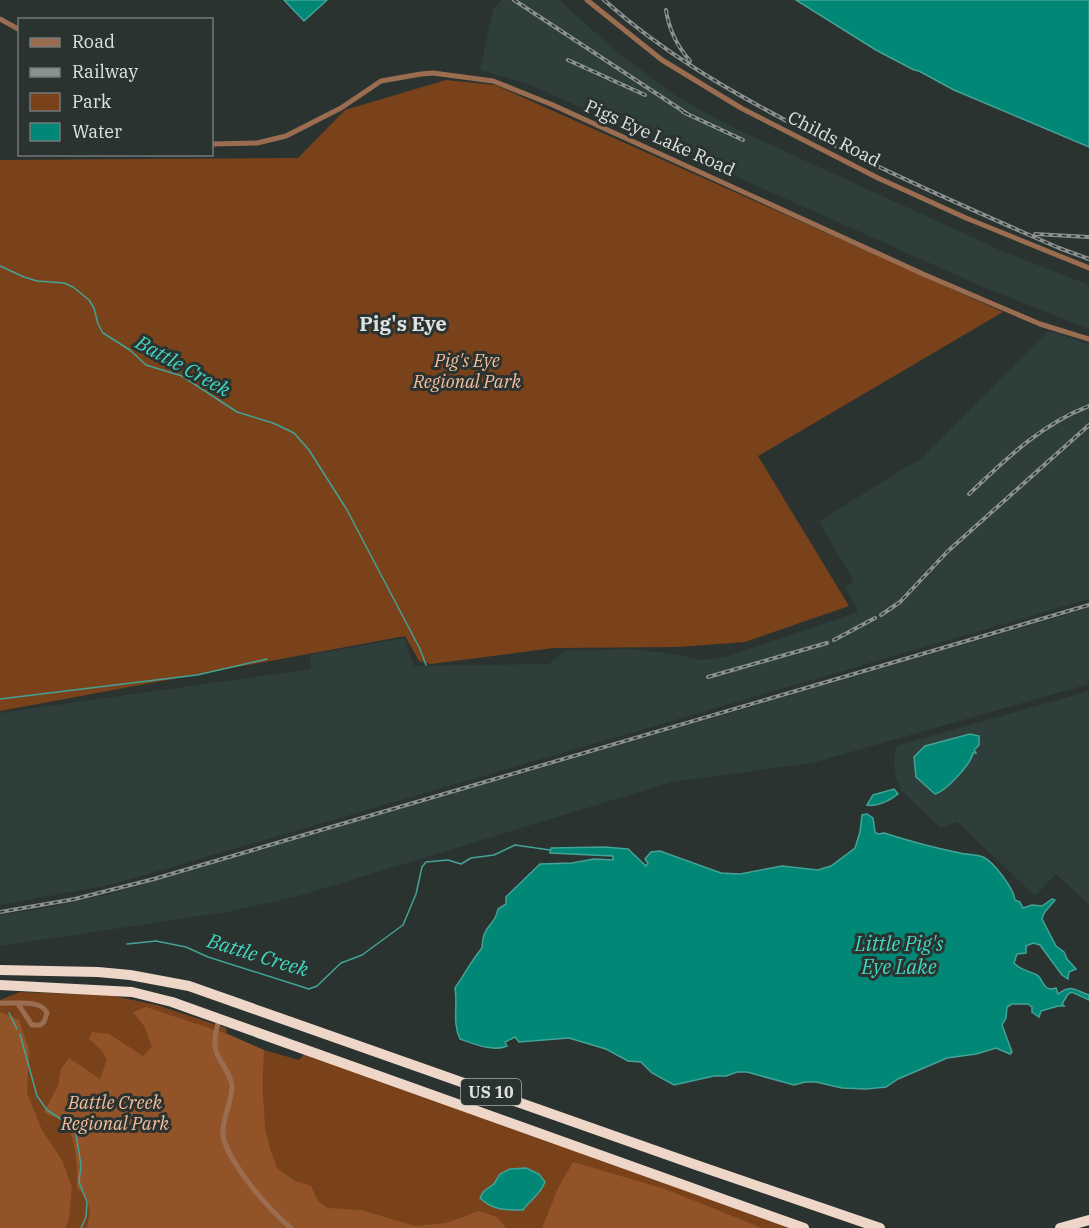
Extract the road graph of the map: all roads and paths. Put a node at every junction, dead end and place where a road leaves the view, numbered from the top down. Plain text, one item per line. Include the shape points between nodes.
1 (587, 0) edge
2 (0, 19) edge
3 (18, 29) edge
4 (213, 144) edge
5 (1089, 268) edge
6 (1089, 339) edge
7 (0, 970) edge
8 (0, 985) edge
9 (0, 1003) edge
10 (18, 1004) junction
11 (219, 1019) junction
12 (1089, 1220) edge
13 (291, 1228) edge
14 (804, 1228) edge
15 (880, 1228) edge
16 (1060, 1228) edge

1 - 5 street, Childs Road via 662,60 741,108 871,175
2 - 3 street
4 - 6 street, Pigs Eye Lake Road via 257,143 286,136 341,108 381,81 433,73 493,81 923,274 1040,324
7 - 15 highway, US 10 via 98,972 189,986
8 - 11 highway, US 10 via 132,992
9 - 10 street
10 - 10 street via 32,1025 44,1022 45,1008
11 - 13 street via 215,1048 232,1084 223,1133 230,1152 256,1193
11 - 14 highway, US 10
12 - 16 highway

